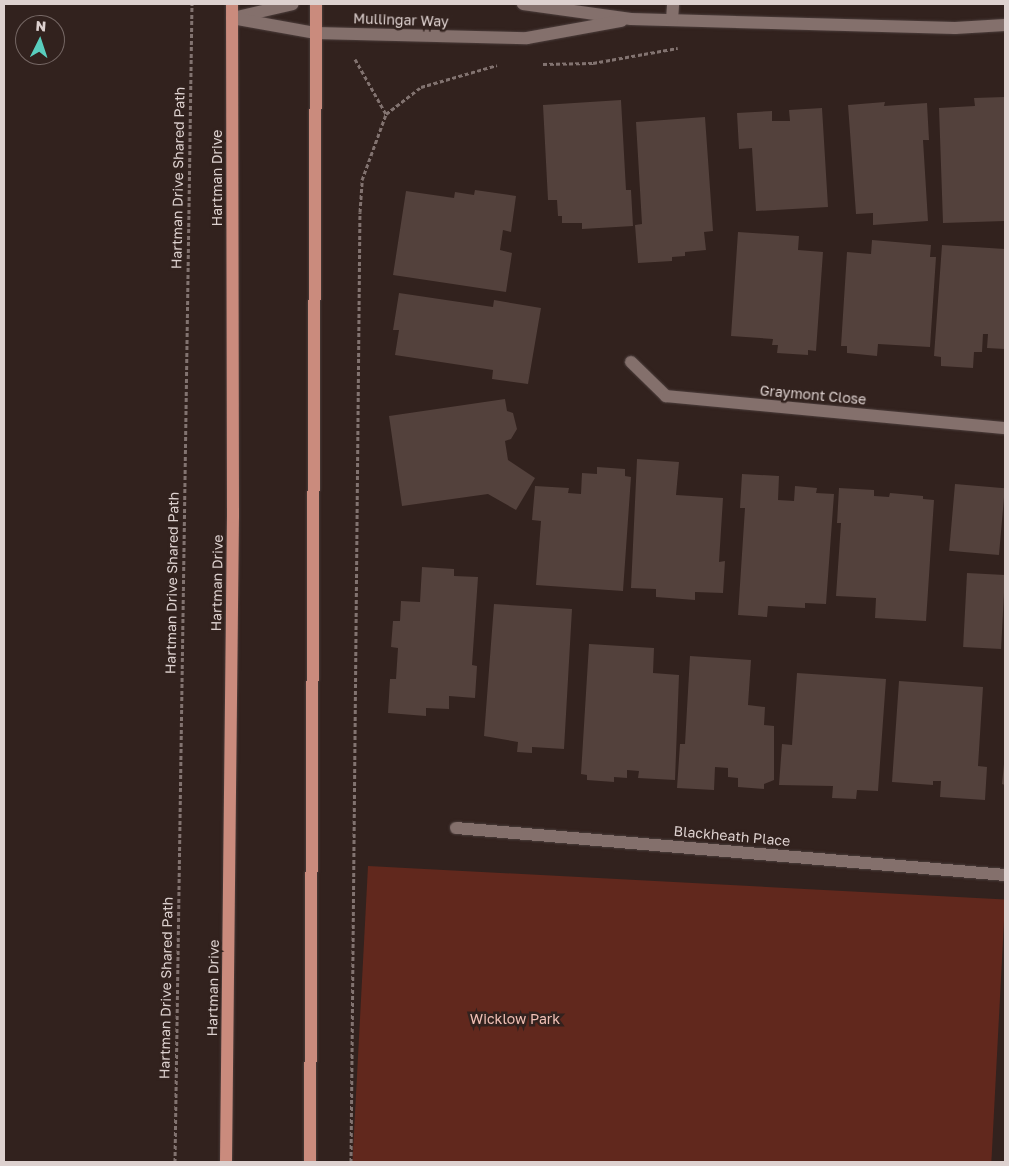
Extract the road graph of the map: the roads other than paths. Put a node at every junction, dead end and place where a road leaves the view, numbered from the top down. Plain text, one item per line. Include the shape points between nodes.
1 (232, 4) edge
2 (293, 4) edge
3 (316, 4) edge
4 (523, 4) edge
5 (673, 4) edge
6 (232, 18) junction
7 (631, 19) junction
8 (672, 20) junction
9 (1005, 25) edge
10 (316, 32) junction
11 (631, 362) dead end
12 (1005, 428) edge
13 (456, 828) dead end
14 (1005, 875) edge
15 (226, 1162) edge
16 (310, 1162) edge

1 - 6 main road, Hartman Drive
2 - 6 street
3 - 10 main road
4 - 7 street, Mullingar Way
5 - 8 street
6 - 10 street, Mullingar Way
6 - 15 main road, Hartman Drive via 233,517
7 - 8 street, Mullingar Way
7 - 10 street, Mullingar Way via 527,38
8 - 9 street, Mullingar Way via 954,28
10 - 16 main road
11 - 12 street, Graymont Close via 666,396
13 - 14 street, Blackheath Place

